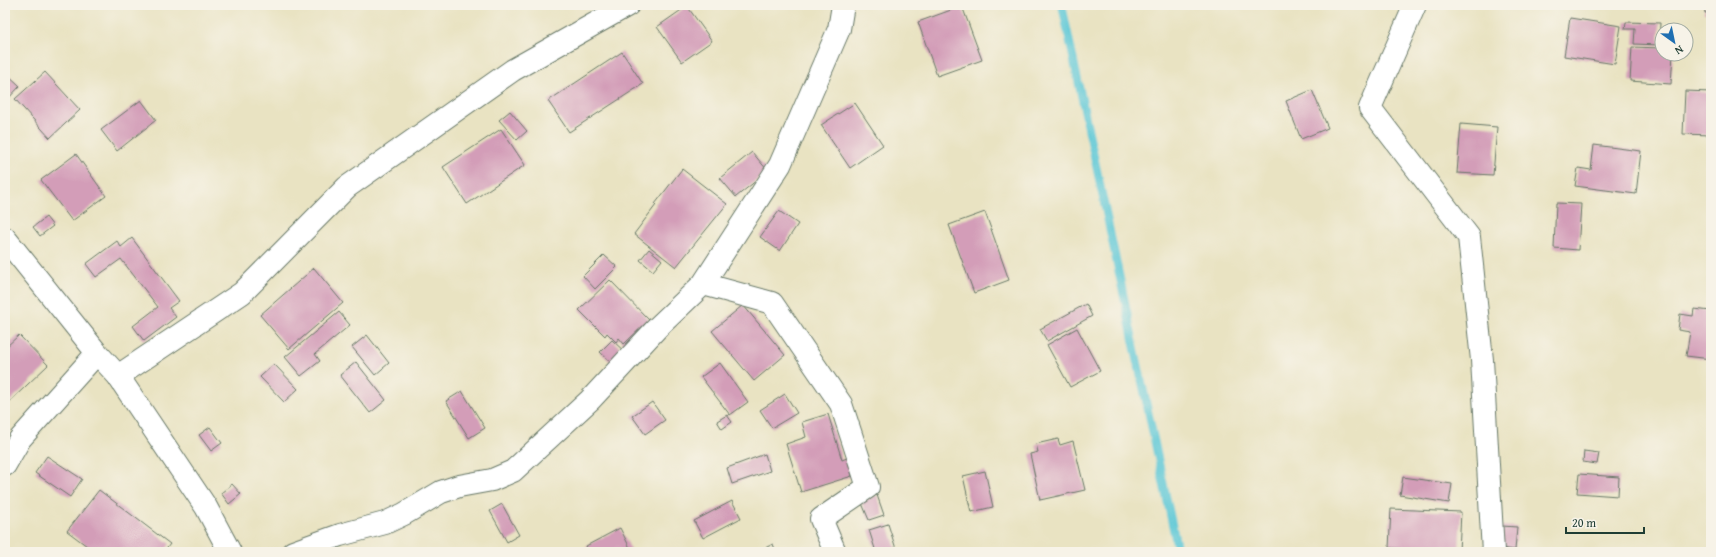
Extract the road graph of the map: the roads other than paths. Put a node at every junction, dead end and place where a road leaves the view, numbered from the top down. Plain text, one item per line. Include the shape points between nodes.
1 (628, 5) edge
2 (843, 5) edge
3 (1415, 5) edge
4 (5, 238) edge
5 (703, 284) junction
6 (97, 353) junction
7 (118, 376) junction
8 (5, 465) edge
9 (230, 552) edge
10 (292, 552) edge
11 (835, 552) edge
12 (1493, 552) edge

1 - 7 street via 513,70 348,187 242,293
2 - 5 street via 839,29 780,165
3 - 12 street via 1370,108 1469,237 1482,360
4 - 6 street
5 - 10 street via 658,327 590,400 513,471 492,480 441,492 385,523
5 - 11 street via 772,303 841,404 868,487 821,519
6 - 7 street
6 - 8 street via 20,439
7 - 9 street via 206,507

